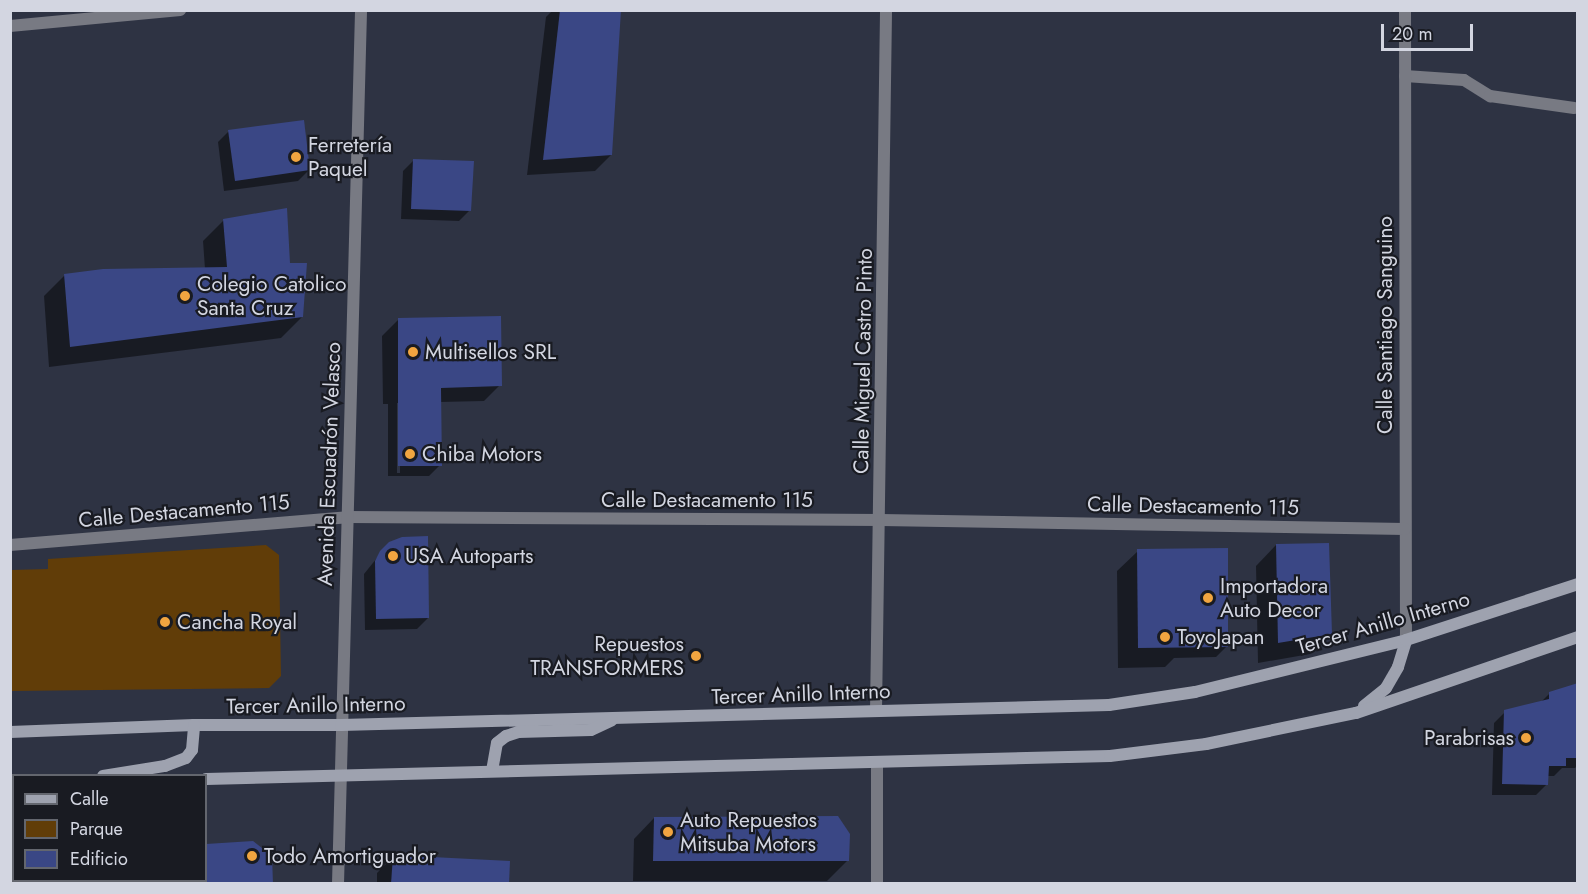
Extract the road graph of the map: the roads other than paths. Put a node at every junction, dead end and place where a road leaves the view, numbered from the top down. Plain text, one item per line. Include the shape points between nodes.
1 (180, 10) edge
2 (361, 10) edge
3 (886, 10) edge
4 (1405, 10) edge
5 (10, 26) edge
6 (1405, 76) junction
7 (1574, 108) dead end
8 (347, 517) junction
9 (881, 520) junction
10 (1405, 528) junction
11 (10, 545) edge
12 (1578, 584) edge
13 (1578, 637) edge
14 (1406, 640) junction
15 (876, 711) junction
16 (1356, 713) junction
17 (616, 719) junction
18 (194, 725) junction
19 (341, 725) junction
20 (10, 732) edge
21 (877, 763) junction
22 (492, 771) junction
23 (116, 774) edge
24 (340, 777) junction
25 (207, 779) edge
26 (338, 884) edge
27 (877, 884) edge

1 - 5 street
2 - 8 street, Avenida Escuadrón Velasco
3 - 9 street, Calle Miguel Castro Pinto
4 - 6 street, Calle Santiago Sanguino
6 - 7 street via 1464,80 1490,96
6 - 10 street, Calle Santiago Sanguino
8 - 9 street, Calle Destacamento 115
8 - 11 street, Calle Destacamento 115
8 - 19 street, Avenida Escuadrón Velasco
9 - 10 street, Calle Destacamento 115
9 - 15 street, Calle Miguel Castro Pinto
10 - 14 street, Calle Santiago Sanguino
12 - 14 main road, Tercer Anillo Interno
13 - 16 main road
14 - 15 main road, Tercer Anillo Interno via 1195,692 1109,705
14 - 16 main road via 1386,688
15 - 17 main road, Tercer Anillo Interno
16 - 21 main road via 1206,744 1110,756
17 - 19 main road, Tercer Anillo Interno
17 - 22 main road via 591,730 518,732 507,736 497,743
18 - 19 main road, Tercer Anillo Interno
18 - 20 main road, Tercer Anillo Interno
18 - 23 main road via 192,750 186,758 165,766
19 - 24 street, Avenida Escuadrón Velasco
21 - 22 main road
21 - 27 street
22 - 24 main road
24 - 25 main road
24 - 26 street, Avenida Escuadrón Velasco

